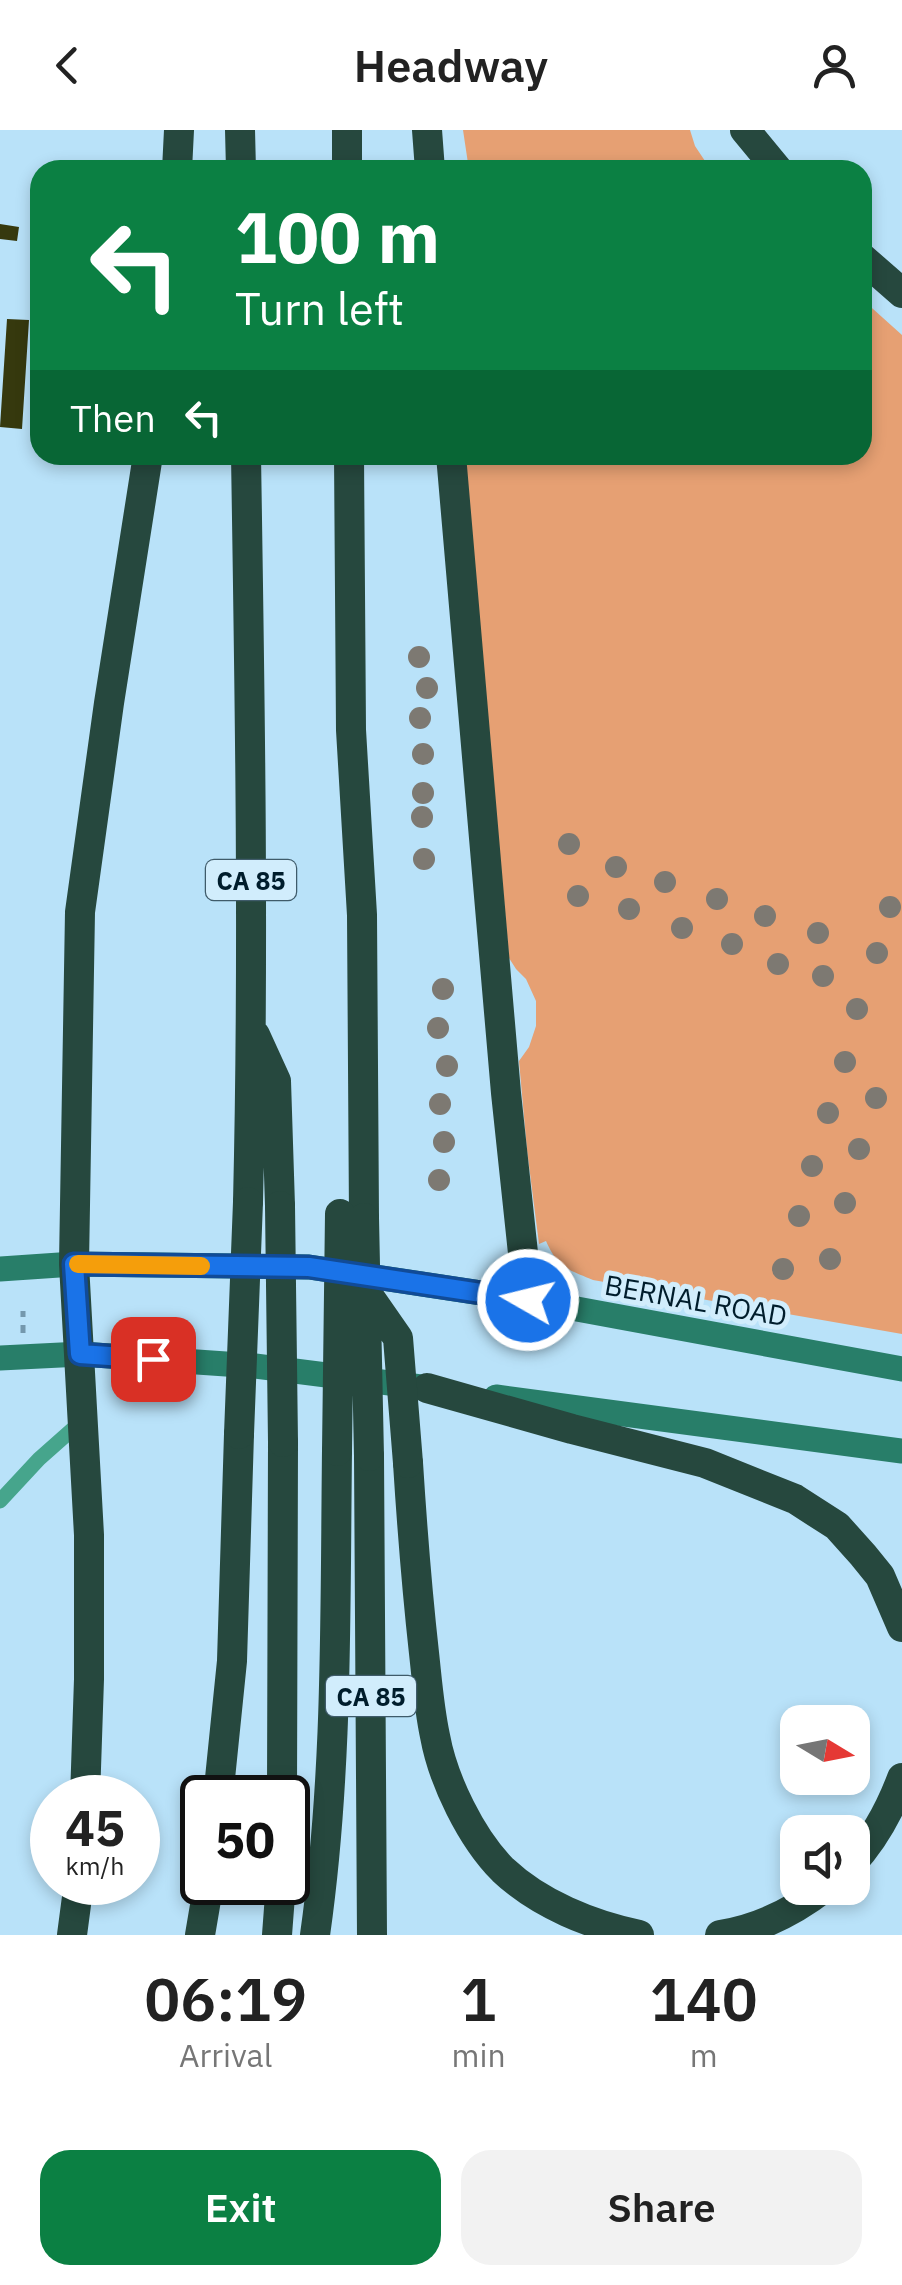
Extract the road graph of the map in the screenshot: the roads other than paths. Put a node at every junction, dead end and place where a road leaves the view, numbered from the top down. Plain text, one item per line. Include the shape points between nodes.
1 (180, 130) edge
2 (240, 130) edge
3 (347, 130) edge
4 (427, 130) edge
5 (745, 130) edge
6 (177, 160) edge
7 (241, 160) edge
8 (347, 160) edge
9 (429, 160) edge
10 (770, 160) edge
11 (872, 267) edge
12 (902, 293) edge
13 (146, 465) edge
14 (246, 465) edge
15 (349, 465) edge
16 (452, 465) edge
17 (252, 1028) junction
18 (352, 1216) junction
19 (74, 1264) junction
20 (0, 1269) edge
21 (366, 1292) junction
22 (528, 1300) junction
23 (80, 1354) junction
24 (0, 1358) edge
25 (902, 1369) edge
26 (428, 1388) junction
27 (83, 1420) junction
28 (902, 1451) edge
29 (0, 1502) edge
30 (902, 1627) edge
31 (86, 1775) edge
32 (220, 1775) edge
33 (282, 1775) edge
34 (902, 1778) edge
35 (870, 1843) edge
36 (76, 1905) edge
37 (205, 1905) edge
38 (279, 1905) edge
39 (799, 1905) edge
40 (72, 1935) edge
41 (200, 1935) edge
42 (276, 1935) edge
43 (315, 1935) edge
44 (372, 1935) edge
45 (639, 1935) edge
46 (720, 1935) edge

1 - 6 highway
2 - 7 highway
3 - 8 highway
4 - 9 highway
5 - 10 highway
11 - 12 highway
13 - 19 highway via 80,912
14 - 17 highway, CA 85
15 - 18 highway via 364,1146
16 - 22 highway
17 - 32 highway, CA 85, bridge via 232,1661
17 - 33 highway, bridge via 276,1081
18 - 21 highway, CA 85, bridge
18 - 43 highway, bridge via 336,1450 335,1710
19 - 20 main road, BERNAL ROAD
19 - 22 main road, BERNAL ROAD via 309,1267
19 - 23 highway
21 - 44 highway, CA 85, bridge
21 - 45 highway, bridge via 398,1338 418,1604 435,1738 446,1774 461,1809 503,1869 572,1914
22 - 25 main road, BERNAL ROAD
23 - 24 main road
23 - 26 main road via 255,1366
23 - 27 highway
26 - 28 main road
26 - 30 highway via 705,1463 794,1499 837,1526 863,1555
27 - 29 lane
27 - 31 highway
34 - 35 highway
36 - 40 highway
37 - 41 highway
38 - 42 highway
39 - 46 highway via 748,1930

